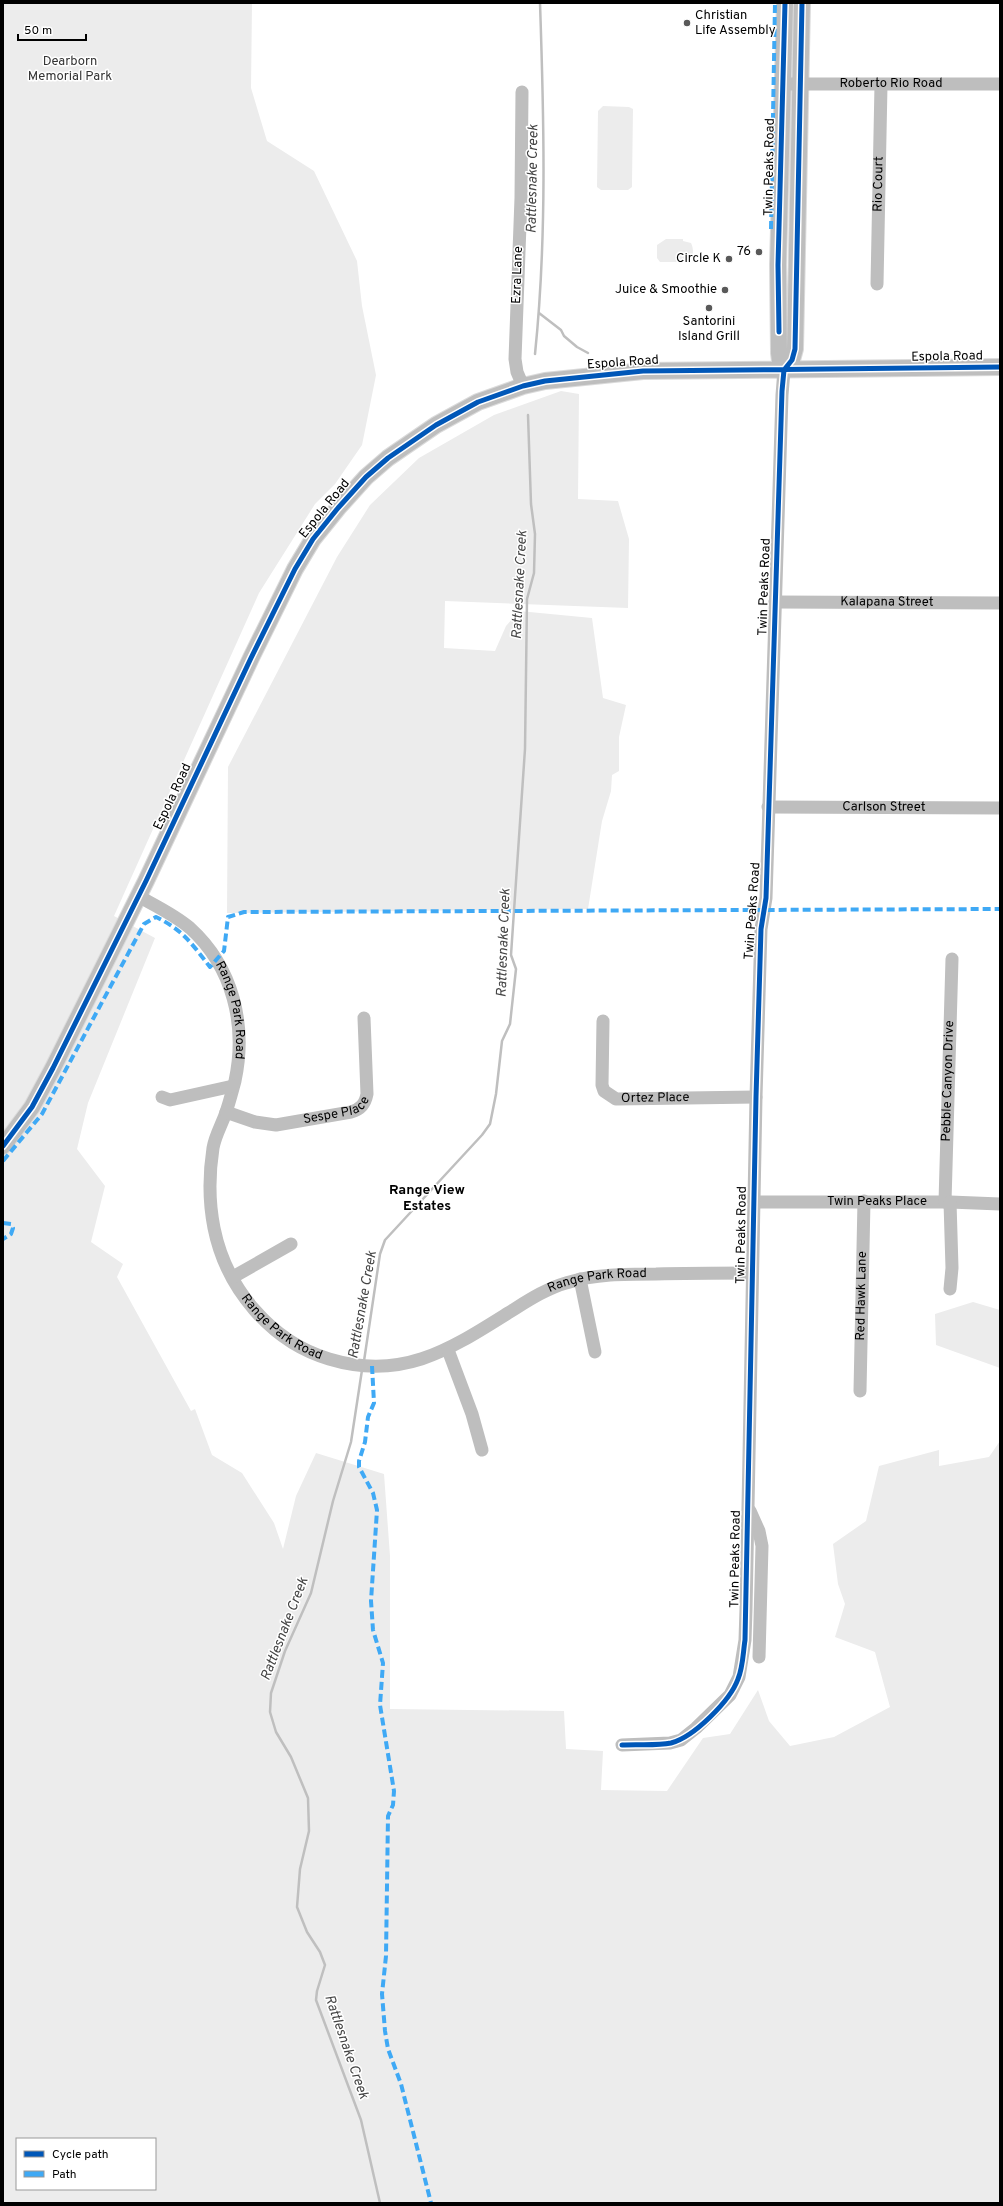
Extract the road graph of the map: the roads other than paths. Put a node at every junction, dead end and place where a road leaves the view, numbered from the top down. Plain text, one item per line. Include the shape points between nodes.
1 (786, 3) edge
2 (802, 3) edge
3 (783, 84) junction
4 (1000, 84) edge
5 (800, 85) junction
6 (881, 85) junction
7 (522, 92) dead end
8 (877, 284) dead end
9 (1000, 367) edge
10 (784, 370) junction
11 (523, 386) junction
12 (775, 602) junction
13 (1000, 603) edge
14 (768, 807) junction
15 (1000, 808) edge
16 (138, 896) junction
17 (952, 959) dead end
18 (364, 1018) dead end
19 (603, 1021) dead end
20 (233, 1086) junction
21 (162, 1097) dead end
22 (756, 1097) junction
23 (226, 1112) junction
24 (3, 1146) edge
25 (864, 1201) junction
26 (754, 1202) junction
27 (947, 1202) junction
28 (1000, 1204) edge
29 (291, 1244) dead end
30 (752, 1273) junction
31 (233, 1277) junction
32 (580, 1279) junction
33 (950, 1290) dead end
34 (448, 1350) junction
35 (595, 1352) dead end
36 (860, 1391) dead end
37 (482, 1450) dead end
38 (748, 1507) junction
39 (759, 1657) dead end
40 (622, 1745) dead end

1 - 3 main road, Twin Peaks Road
2 - 5 main road, Twin Peaks Road
3 - 5 street, Roberto Rio Road
3 - 10 main road, Twin Peaks Road via 778,265 779,353
4 - 6 street, Roberto Rio Road
5 - 6 street, Roberto Rio Road
5 - 10 main road, Twin Peaks Road via 795,349 792,360
6 - 8 street, Rio Court
7 - 11 street, Ezra Lane via 516,372
9 - 10 main road, Espola Road
10 - 11 main road, Espola Road via 626,372
10 - 12 street, Twin Peaks Road
11 - 16 main road, Espola Road via 478,402 415,438 377,467 323,526 304,553 283,592
12 - 13 street, Kalapana Street
12 - 14 street, Twin Peaks Road
14 - 15 street, Carlson Street
14 - 22 street, Twin Peaks Road
16 - 20 street, Range Park Road via 189,928 223,970 238,1015 238,1056
16 - 24 main road, Espola Road via 32,1107
17 - 27 street, Pebble Canyon Drive
18 - 23 street, Sespe Place via 367,1094 360,1109 276,1125 255,1122
19 - 22 street, Ortez Place via 602,1085 610,1096
20 - 21 street via 170,1100
20 - 23 street, Range Park Road
22 - 26 street, Twin Peaks Road
23 - 31 street, Range Park Road via 213,1148 211,1208 218,1244
25 - 26 street, Twin Peaks Place
25 - 27 street, Twin Peaks Place
25 - 36 street, Red Hawk Lane
26 - 30 street, Twin Peaks Road
27 - 28 street, Twin Peaks Place
27 - 33 street, Pebble Canyon Drive via 952,1268
29 - 31 street
30 - 32 street, Range Park Road via 610,1274
30 - 38 street, Twin Peaks Road
31 - 34 street, Range Park Road via 248,1302 269,1326 287,1340 319,1356 357,1366 391,1366
32 - 34 street, Range Park Road via 548,1290
32 - 35 street
34 - 37 street via 472,1414
38 - 39 street, Twin Peaks Road via 759,1531 762,1546
38 - 40 street, Twin Peaks Road via 745,1640 736,1685 730,1695 681,1740 670,1743

